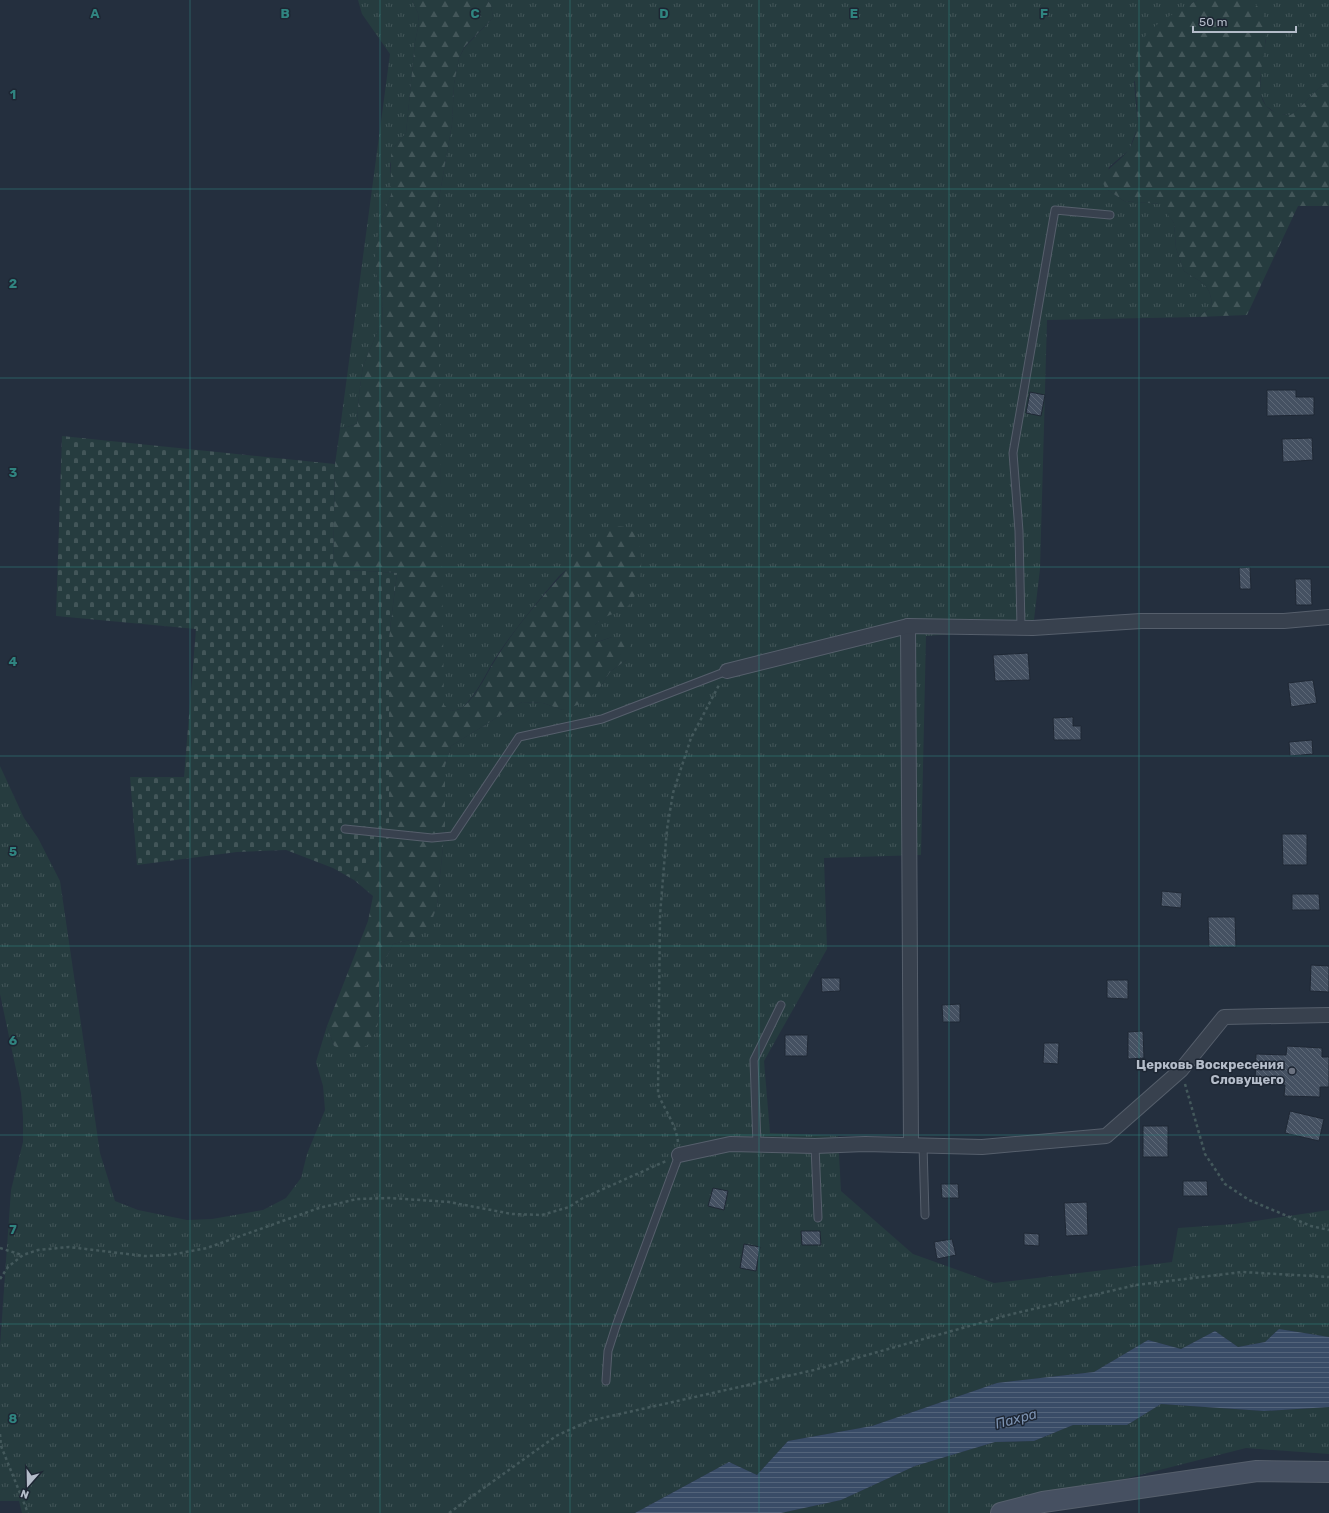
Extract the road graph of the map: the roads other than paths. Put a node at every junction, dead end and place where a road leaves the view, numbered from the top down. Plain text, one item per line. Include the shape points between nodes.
1 (1110, 215) dead end
2 (1329, 617) edge
3 (908, 626) junction
4 (1021, 628) junction
5 (727, 671) joint
6 (345, 828) dead end
7 (781, 1005) dead end
8 (1329, 1015) edge
9 (757, 1145) junction
10 (917, 1145) junction
11 (815, 1146) junction
12 (679, 1155) joint
13 (925, 1215) dead end
14 (818, 1218) dead end
15 (606, 1381) dead end
16 (1329, 1472) edge
17 (1001, 1513) edge

1 - 4 lane via 1055,210 1013,453 1019,531
2 - 4 street via 1284,621 1141,620
3 - 4 street
3 - 5 street
3 - 10 street
5 - 6 lane via 602,719 519,737 453,836 432,838
7 - 9 lane via 754,1060
8 - 10 street via 1224,1017 1181,1070 1106,1136 982,1147
9 - 11 street
9 - 12 street via 730,1144
10 - 11 street
10 - 13 lane
11 - 14 lane
12 - 15 lane via 612,1338 608,1351
16 - 17 street via 1257,1471 1043,1502

